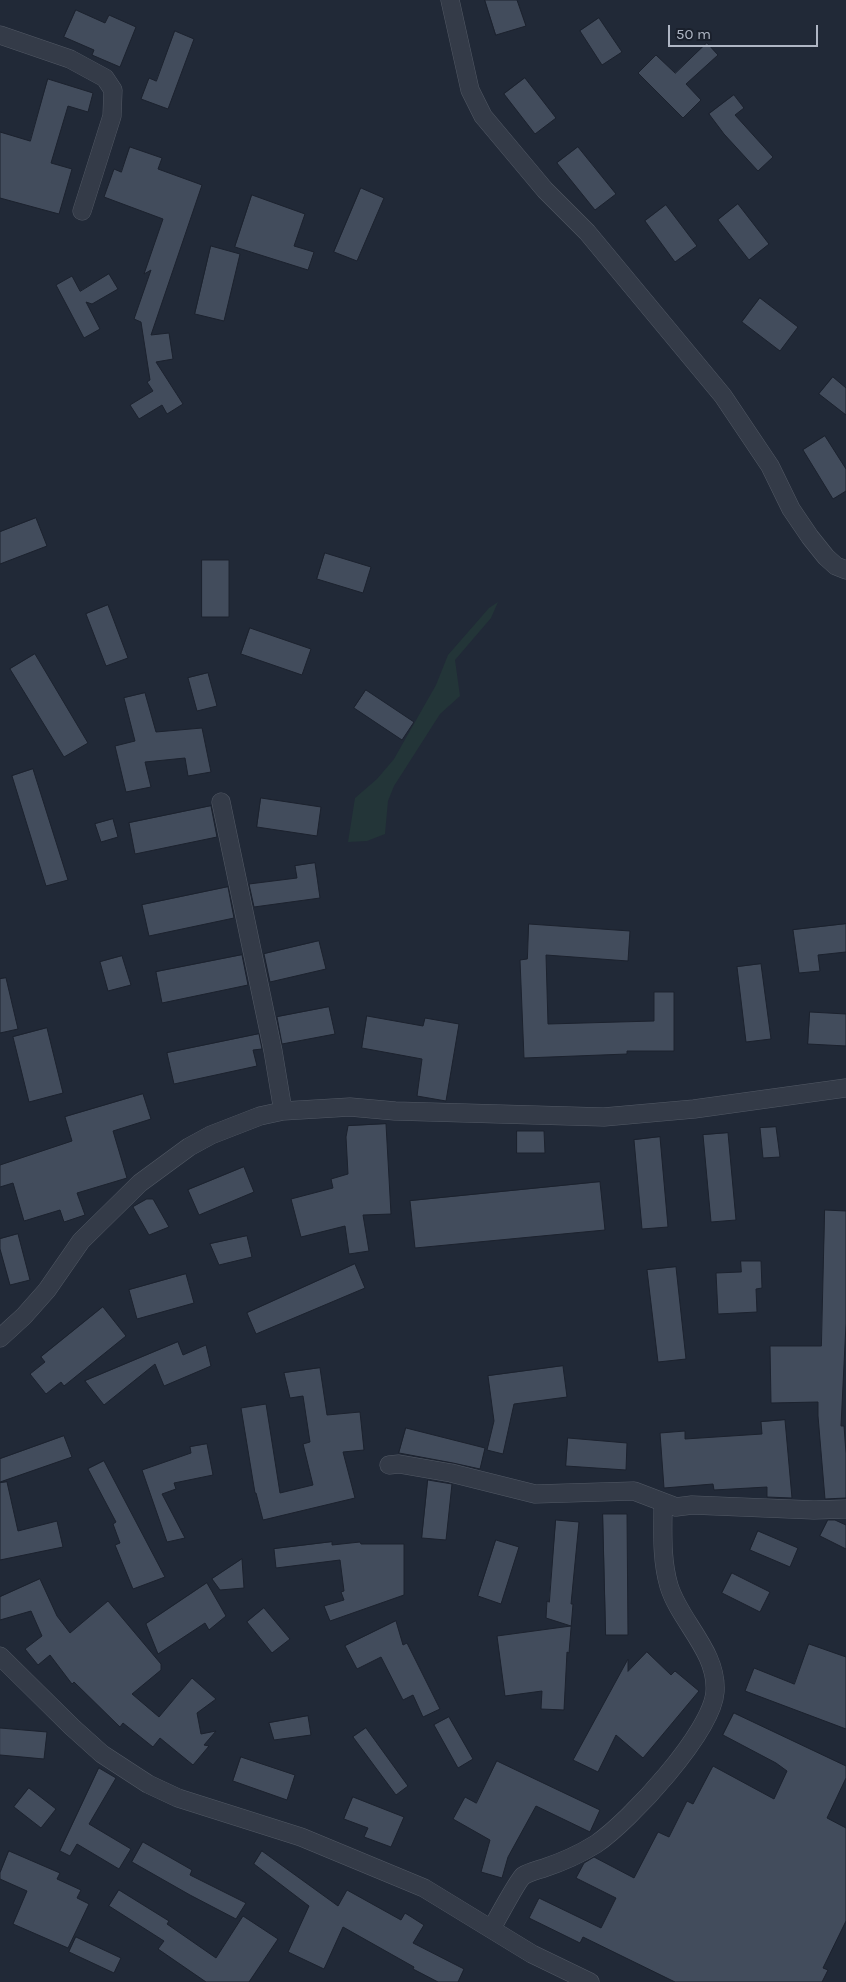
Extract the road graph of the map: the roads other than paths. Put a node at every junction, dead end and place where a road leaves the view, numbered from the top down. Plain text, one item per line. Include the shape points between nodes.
1 (450, 0) edge
2 (0, 35) edge
3 (82, 211) dead end
4 (846, 570) edge
5 (221, 802) dead end
6 (846, 1088) edge
7 (283, 1111) junction
8 (0, 1338) edge
9 (389, 1464) dead end
10 (662, 1503) junction
11 (846, 1509) edge
12 (0, 1656) edge
13 (492, 1928) junction
14 (590, 1982) edge

1 - 4 street via 470,90 483,116 545,190 593,240 723,396 770,466 810,537 826,558
2 - 3 street via 70,59 105,78 113,90 112,116
5 - 7 street
6 - 7 street via 694,1109 604,1117 350,1107
7 - 8 street via 260,1116 211,1135 140,1183 81,1241 47,1290
9 - 10 street via 451,1474 535,1494 634,1491
10 - 11 street via 676,1507
10 - 13 street via 663,1550 669,1586 714,1670 715,1692 709,1714 662,1780 629,1817 595,1844 522,1876
12 - 13 street via 102,1754 148,1784 178,1798 300,1837 424,1888
13 - 14 street via 532,1954

